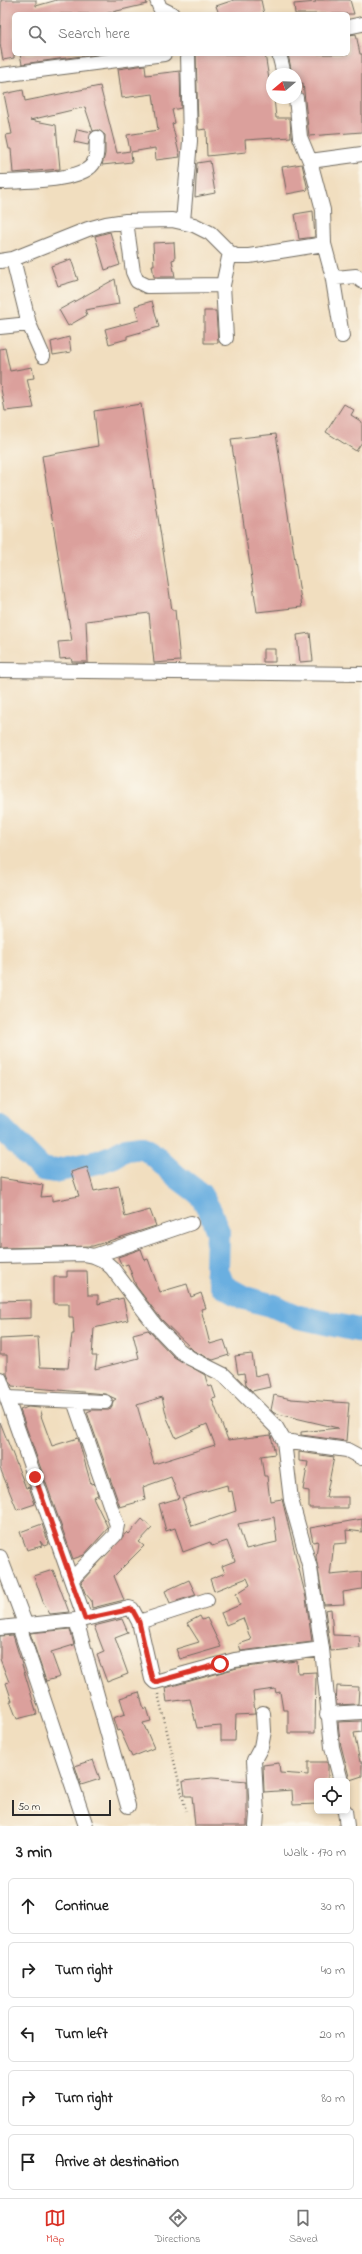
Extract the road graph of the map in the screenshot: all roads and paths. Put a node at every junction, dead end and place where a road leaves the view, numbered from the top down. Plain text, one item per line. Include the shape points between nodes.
1 (157, 0) edge
2 (168, 12) edge
3 (362, 24) edge
4 (350, 27) edge
5 (147, 56) edge
6 (188, 56) edge
7 (280, 56) edge
8 (282, 68) edge
9 (0, 73) edge
10 (297, 104) edge
11 (97, 138) dead end
12 (362, 154) edge
13 (310, 161) junction
14 (0, 182) edge
15 (126, 221) junction
16 (183, 221) junction
17 (324, 244) junction
18 (230, 253) junction
19 (6, 260) edge
20 (332, 274) junction
21 (362, 281) edge
22 (223, 285) junction
23 (29, 324) junction
24 (0, 327) edge
25 (342, 336) dead end
26 (226, 338) dead end
27 (43, 356) dead end
28 (0, 670) edge
29 (362, 674) edge
30 (191, 1223) dead end
31 (0, 1256) edge
32 (94, 1256) junction
33 (0, 1379) edge
34 (7, 1398) junction
35 (74, 1401) junction
36 (105, 1402) dead end
37 (284, 1440) junction
38 (362, 1458) edge
39 (0, 1557) edge
40 (72, 1579) junction
41 (207, 1600) dead end
42 (80, 1619) junction
43 (139, 1622) junction
44 (22, 1626) junction
45 (0, 1628) edge
46 (322, 1649) junction
47 (155, 1682) junction
48 (362, 1712) edge
49 (263, 1713) dead end
50 (327, 1714) junction
51 (339, 1778) edge
52 (128, 1806) dead end
53 (186, 1811) dead end
54 (346, 1814) edge
55 (86, 1826) edge
56 (256, 1826) edge
57 (348, 1826) edge

1 - 2 street via 160,8
3 - 4 street
5 - 9 street
6 - 16 street via 190,141
7 - 8 street
10 - 13 street via 300,137
11 - 14 street via 95,161 80,172 55,179
12 - 13 street
13 - 17 street via 322,210
15 - 16 street
15 - 19 street via 88,229
15 - 22 street via 133,272 137,281 147,286
16 - 18 street via 210,233
17 - 18 street via 249,256 236,256
17 - 20 street
18 - 22 street
19 - 23 street
20 - 21 street via 336,278 356,276
20 - 25 street
22 - 26 street
23 - 24 street
23 - 27 street
28 - 29 street
30 - 32 street
31 - 32 street
32 - 37 street via 112,1268 155,1325 179,1350 224,1375 276,1427
33 - 34 street
34 - 35 street
34 - 40 street
35 - 36 street
35 - 40 street via 117,1531
37 - 38 street via 347,1450
37 - 46 street via 290,1500 310,1568
39 - 44 street
40 - 42 street
41 - 43 street
42 - 43 street via 129,1608
42 - 44 street
42 - 52 street
43 - 47 street via 152,1679
44 - 45 street
44 - 55 street
46 - 47 street via 234,1660
46 - 50 street
47 - 53 path
48 - 50 street
49 - 56 street via 261,1747 254,1760
50 - 51 street
54 - 57 street

